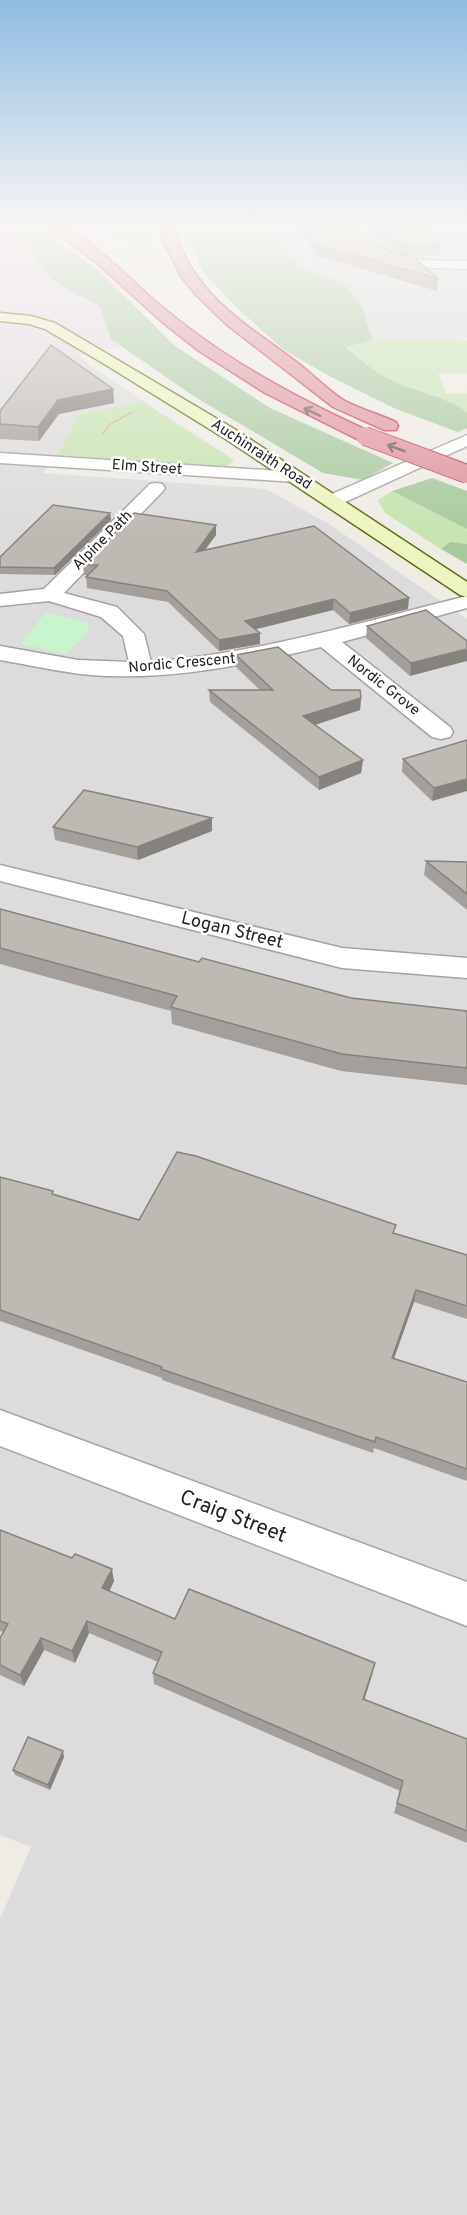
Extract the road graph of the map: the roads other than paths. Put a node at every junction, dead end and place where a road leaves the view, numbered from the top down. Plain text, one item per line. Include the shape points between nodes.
1 (48, 325) edge
2 (176, 325) edge
3 (238, 325) edge
4 (237, 345) dead end
5 (339, 404) junction
6 (467, 440) edge
7 (467, 455) edge
8 (0, 458) edge
9 (467, 474) edge
10 (295, 477) junction
11 (156, 488) dead end
12 (332, 501) junction
13 (467, 591) edge
14 (50, 595) junction
15 (0, 600) edge
16 (467, 602) edge
17 (326, 640) junction
18 (0, 653) edge
19 (142, 670) junction
20 (441, 732) dead end
21 (0, 873) edge
22 (467, 968) edge
23 (0, 1428) edge
24 (467, 1604) edge

1 - 10 street, Auchinraith Road
9 -> 2 highway, bridge via 365,436 287,399 215,356
3 - 5 highway
4 - 5 highway
5 - 7 highway
6 - 12 street
8 - 10 street, Elm Street
10 - 12 street, Auchinraith Road
11 - 14 street, Alpine Path
12 - 13 street, Auchinraith Road
14 - 15 street
14 - 19 street via 109,612 133,634
16 - 17 street, Nordic Crescent
17 - 19 street, Nordic Crescent via 262,656
17 - 20 street, Nordic Grove
18 - 19 street, Nordic Crescent via 78,667
21 - 22 street, Logan Street via 342,958
23 - 24 street, Craig Street

